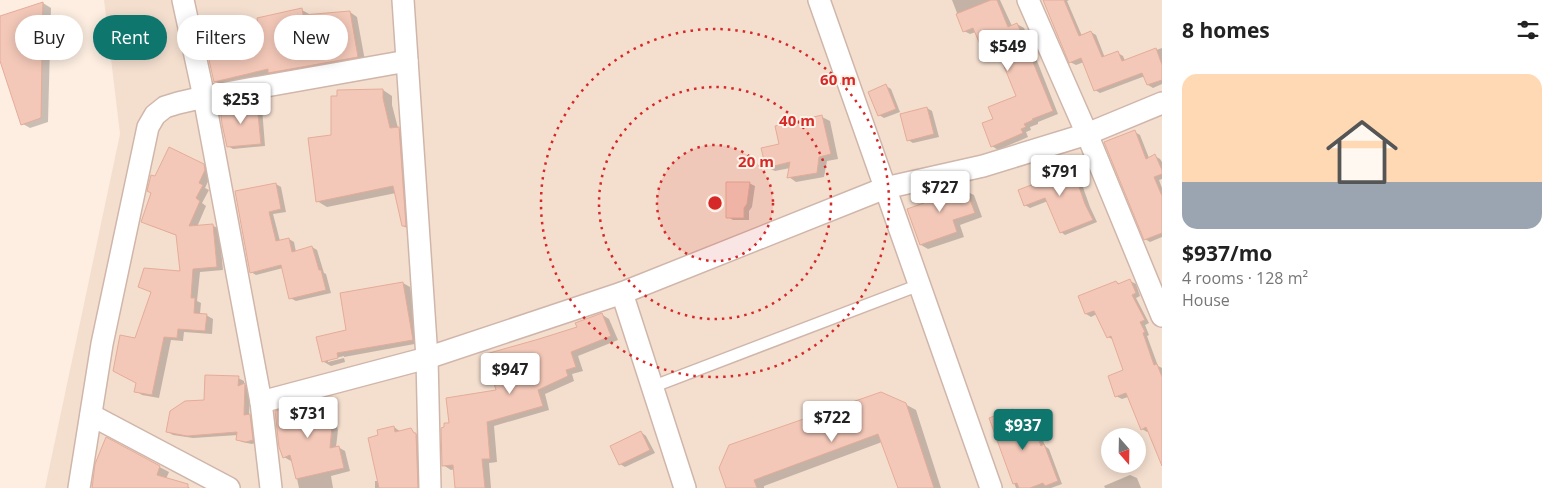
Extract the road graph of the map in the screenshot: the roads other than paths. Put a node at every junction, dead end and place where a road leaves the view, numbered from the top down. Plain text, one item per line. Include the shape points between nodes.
1 (183, 0) edge
2 (403, 0) edge
3 (819, 0) edge
4 (1028, 0) edge
5 (407, 61) junction
6 (204, 97) junction
7 (1162, 103) edge
8 (1087, 134) junction
9 (885, 188) junction
10 (919, 285) junction
11 (622, 293) junction
12 (1162, 316) edge
13 (427, 358) junction
14 (652, 387) junction
15 (262, 402) junction
16 (91, 415) junction
17 (79, 488) edge
18 (229, 488) edge
19 (271, 488) edge
20 (430, 488) edge
21 (685, 488) edge
22 (991, 488) edge

1 - 6 street
2 - 5 street
3 - 9 street
4 - 8 street
5 - 6 street
5 - 13 street
6 - 15 street
6 - 16 street via 165,107 148,127 102,344
7 - 8 street
8 - 9 street via 983,166
8 - 12 street
9 - 10 street
9 - 11 street
10 - 14 lane
10 - 22 street
11 - 13 street
11 - 14 street
13 - 15 street
13 - 20 street
14 - 21 street
15 - 19 street
16 - 17 street
16 - 18 street

